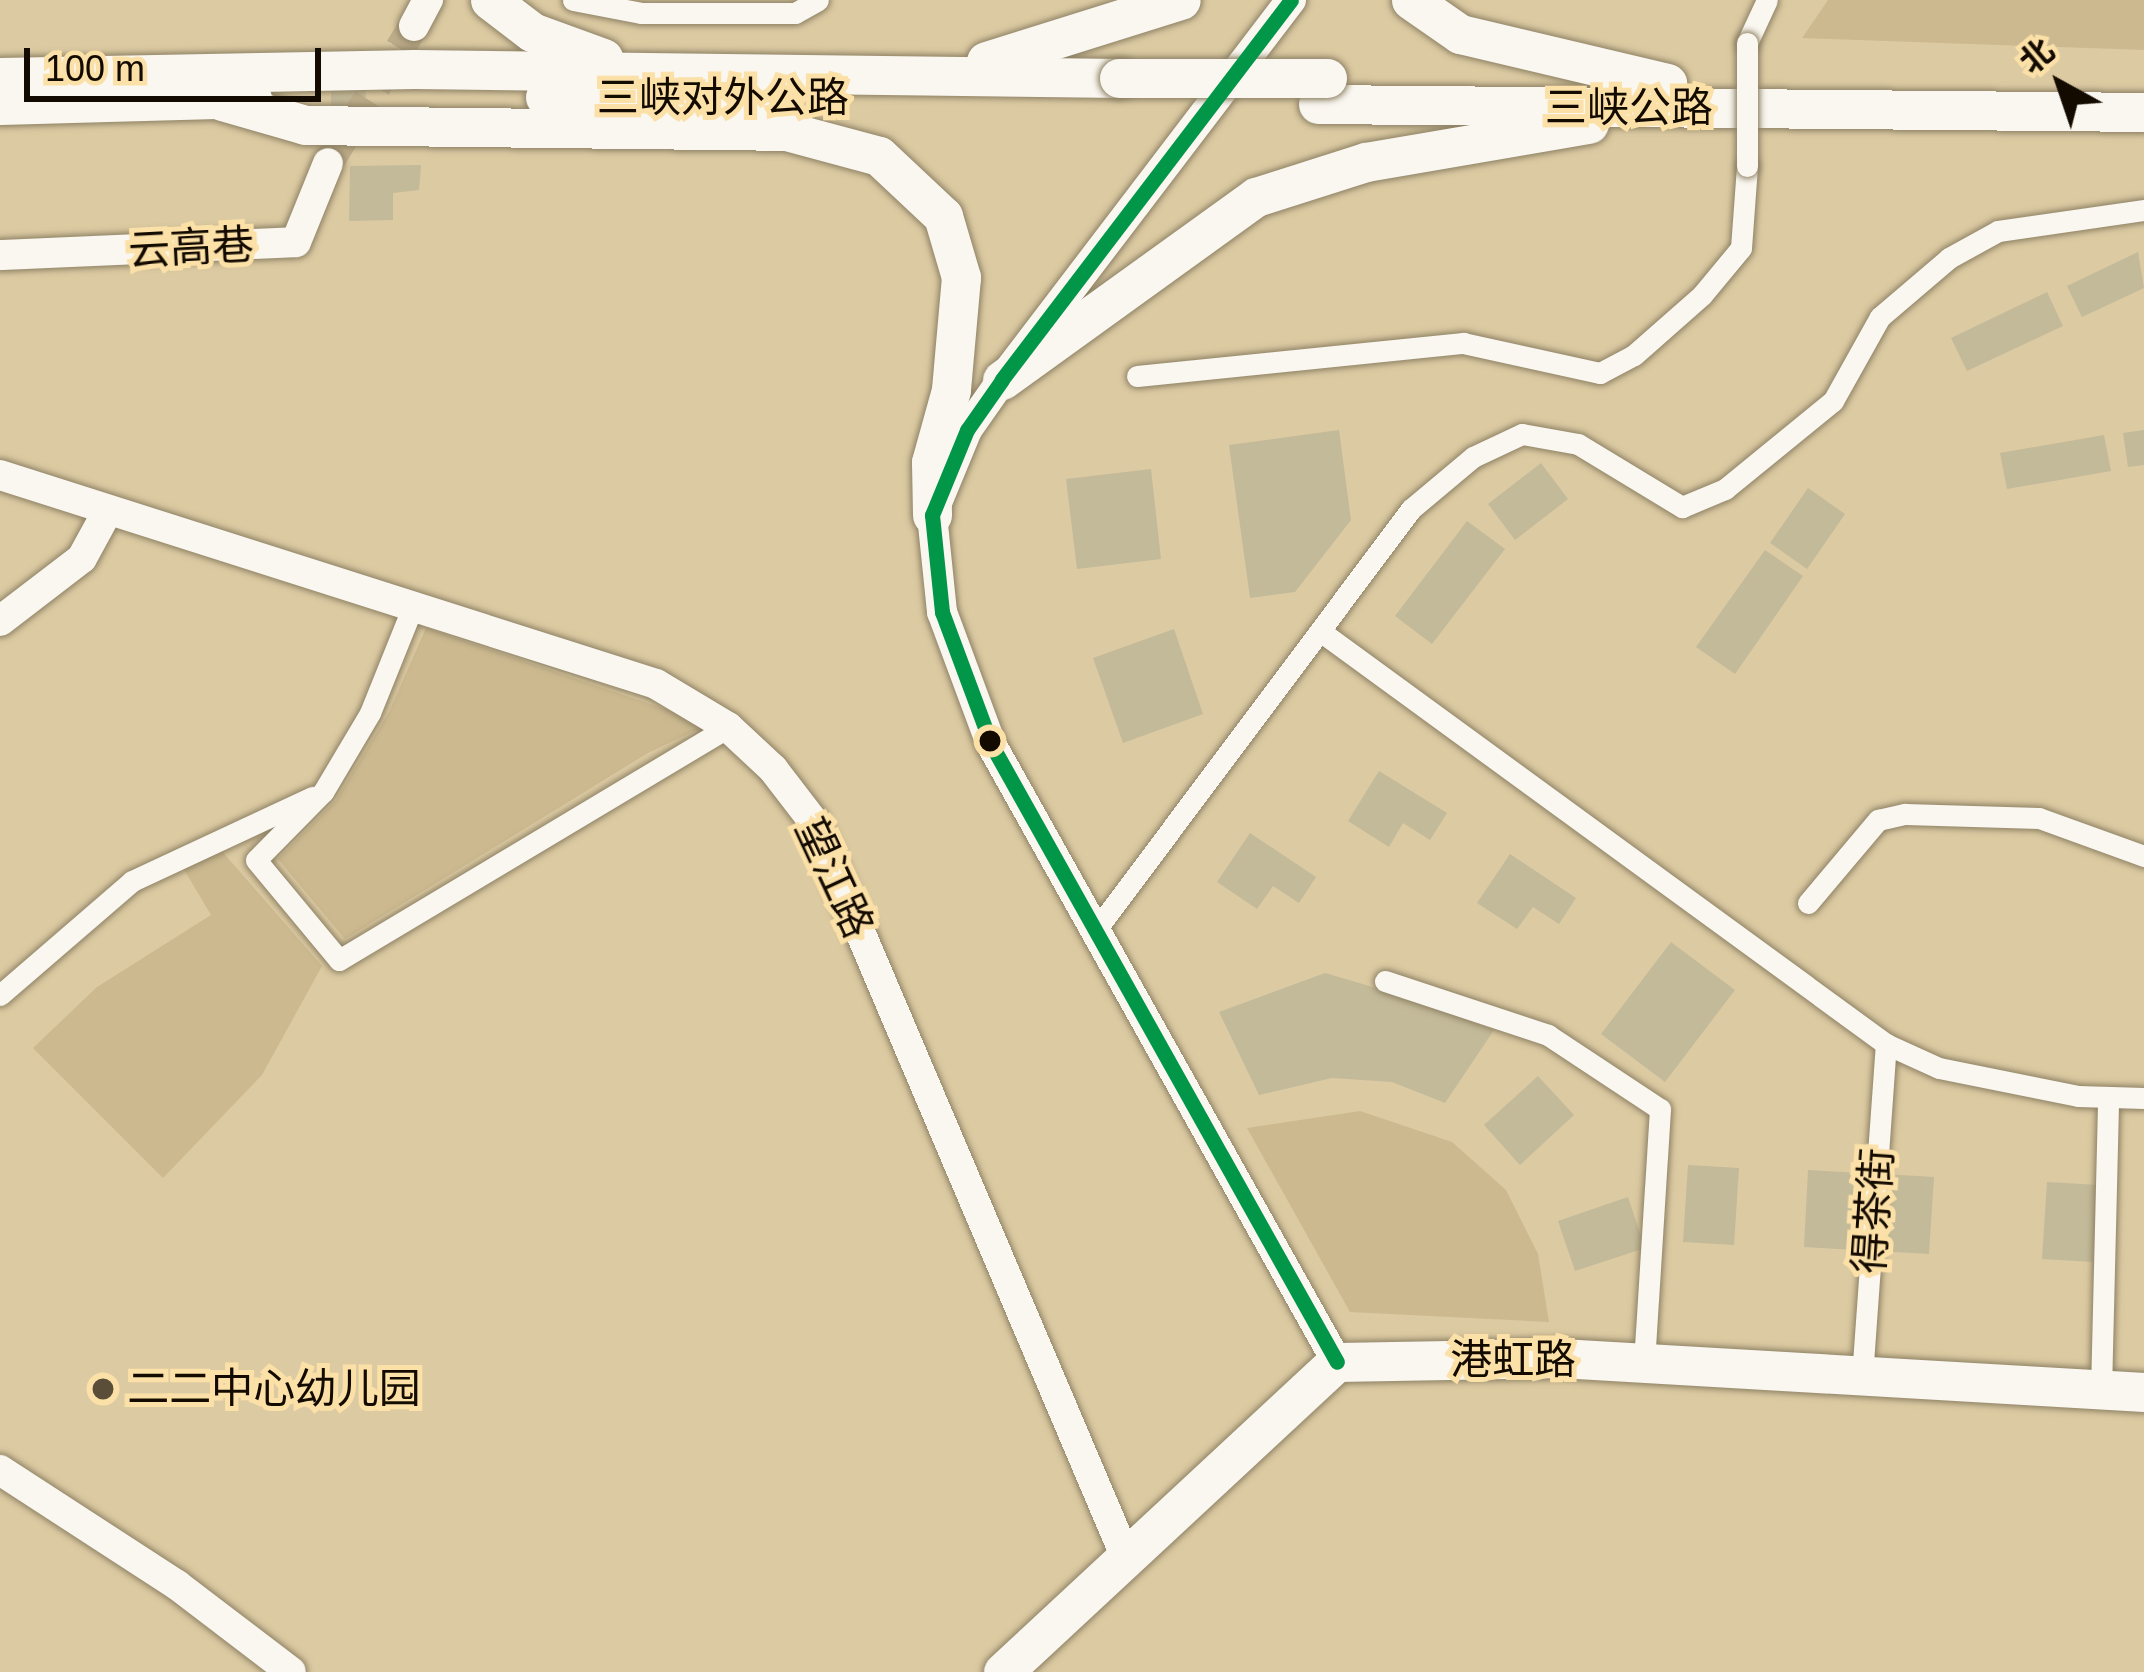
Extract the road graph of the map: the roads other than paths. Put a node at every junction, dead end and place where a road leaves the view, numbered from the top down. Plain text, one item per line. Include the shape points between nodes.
1 (490, 0) edge
2 (573, 0) edge
3 (818, 0) edge
4 (1180, 0) edge
5 (1291, 0) edge
6 (1411, 0) edge
7 (1767, 0) edge
8 (619, 4) edge
9 (655, 70) junction
10 (906, 75) junction
11 (0, 77) edge
12 (2144, 85) edge
13 (1116, 89) junction
14 (1663, 96) junction
15 (212, 98) junction
16 (0, 105) edge
17 (2144, 112) edge
18 (328, 163) tunnel mouth
19 (2144, 210) edge
20 (0, 255) edge
21 (1137, 376) dead end
22 (1002, 380) junction
23 (3, 474) edge
24 (106, 514) junction
25 (932, 515) junction
26 (413, 606) junction
27 (0, 621) edge
28 (1320, 631) junction
29 (728, 727) junction
30 (323, 792) junction
31 (2144, 856) edge
32 (1808, 903) dead end
33 (1095, 931) junction
34 (1385, 980) dead end
35 (0, 995) edge
36 (1886, 1044) junction
37 (2108, 1097) junction
38 (2144, 1098) edge
39 (1337, 1362) junction
40 (1644, 1363) junction
41 (1862, 1377) junction
42 (2101, 1391) junction
43 (2144, 1392) edge
44 (0, 1471) edge
45 (1124, 1553) junction
46 (291, 1672) edge
47 (1003, 1672) edge

1 - 9 highway via 567,50
2 - 8 street
3 - 8 street via 795,13
4 - 10 highway via 1011,57
5 - 22 main road
6 - 14 highway via 1460,34
7 - 21 street, bridge via 1747,43 1742,248 1685,310 1600,373 1463,343
9 - 10 highway, 三峡对外公路
9 - 11 highway, 三峡对外公路
10 - 13 highway, 三峡对外公路
12 - 14 highway, 三峡公路
13 - 14 highway, 三峡公路
13 - 15 highway, 三峡对外公路
14 - 17 highway, 三峡公路
14 - 22 highway via 1366,162 1256,197
15 - 16 highway, 三峡对外公路
15 - 25 highway via 305,125 786,131 879,156 943,216 961,277 951,390 931,462
18 - 20 main road, 云高巷 via 296,242
19 - 28 street via 1998,231 1949,258 1880,317 1833,401 1725,489 1682,507 1578,444 1522,434 1473,457 1411,508
22 - 25 main road via 967,430
23 - 24 main road, 望江路
24 - 26 main road, 望江路
24 - 27 main road via 82,558
25 - 33 main road via 942,611 992,744
26 - 29 main road, 望江路 via 656,684
26 - 30 street via 370,713
28 - 33 street
28 - 36 street
29 - 30 street via 338,960 256,860
29 - 45 main road, 望江路 via 813,821
30 - 35 street via 132,881
31 - 32 street via 2039,818 1905,814 1878,820
33 - 39 main road
34 - 40 street via 1548,1035 1660,1108
36 - 37 street via 1940,1068
36 - 41 street, 得茶街
37 - 38 street
37 - 42 street
39 - 40 highway, 港虹路
39 - 45 highway
40 - 41 highway, 港虹路
41 - 42 highway, 港虹路
42 - 43 highway, 港虹路
44 - 46 main road
45 - 47 highway

